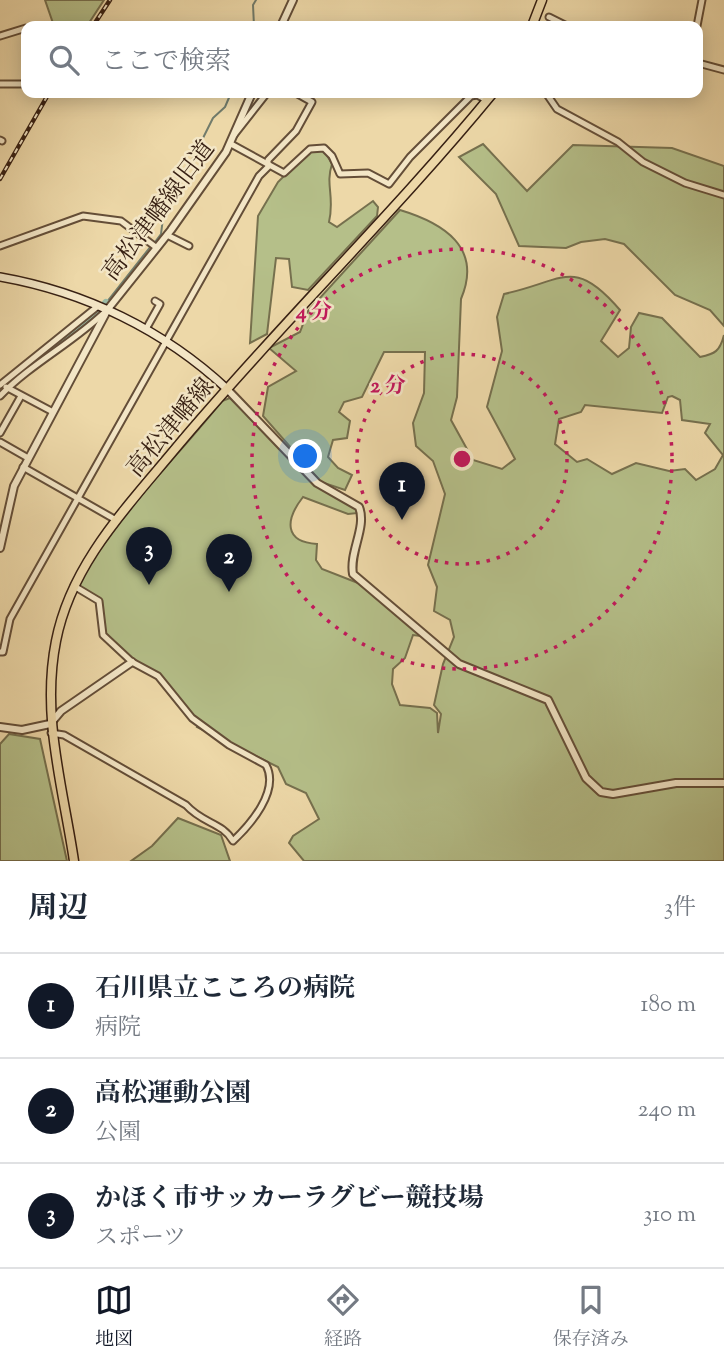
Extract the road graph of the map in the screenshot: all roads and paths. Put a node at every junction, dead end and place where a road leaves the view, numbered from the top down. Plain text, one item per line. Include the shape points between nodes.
1 (293, 0) edge
2 (542, 0) edge
3 (702, 0) edge
4 (549, 17) dead end
5 (283, 21) edge
6 (534, 21) edge
7 (557, 21) edge
8 (698, 21) edge
9 (21, 30) edge
10 (0, 36) edge
11 (703, 65) edge
12 (724, 70) edge
13 (0, 84) edge
14 (21, 84) edge
15 (250, 98) edge
16 (263, 98) edge
17 (305, 98) edge
18 (469, 98) edge
19 (489, 98) edge
20 (549, 98) edge
21 (234, 135) junction
22 (231, 144) junction
23 (268, 167) junction
24 (724, 195) edge
25 (167, 235) junction
26 (0, 246) edge
27 (154, 246) junction
28 (189, 246) dead end
29 (0, 277) edge
30 (155, 301) dead end
31 (103, 308) junction
32 (146, 329) junction
33 (168, 341) junction
34 (4, 386) edge
35 (227, 389) junction
36 (0, 396) edge
37 (21, 396) junction
38 (53, 412) junction
39 (0, 433) edge
40 (0, 442) edge
41 (28, 458) junction
42 (23, 467) junction
43 (78, 499) junction
44 (116, 520) junction
45 (0, 548) edge
46 (74, 586) junction
47 (1, 652) edge
48 (0, 660) edge
49 (132, 662) junction
50 (0, 727) edge
51 (50, 729) junction
52 (724, 783) edge
53 (74, 861) edge

1 - 5 street
2 - 6 main road
3 - 8 street
4 - 7 street
9 - 10 street
11 - 12 street
13 - 14 street
15 - 21 street, 高松津幡線旧道
16 - 21 street
17 - 23 street via 312,102 296,131 268,160
18 - 23 street via 389,184 368,173 340,174 329,151 317,147 284,173
19 - 35 main road, 高松津幡線
20 - 24 street via 557,109 618,142 643,162 685,183
21 - 22 street, 高松津幡線旧道
22 - 23 street
22 - 25 street, 高松津幡線旧道
23 - 33 street
25 - 27 street, 高松津幡線旧道
25 - 28 street
26 - 27 street via 83,216 121,221
27 - 31 street, 高松津幡線旧道
29 - 31 main road
30 - 32 street via 160,304
31 - 32 main road
31 - 34 street
31 - 34 street via 81,334
31 - 38 street, 高松津幡線旧道
32 - 33 main road
33 - 35 main road
33 - 43 street
34 - 36 street
34 - 37 street
35 - 44 main road, 高松津幡線
35 - 52 street via 317,483 359,507 353,574 459,664 548,700 594,787 613,794 676,783
37 - 38 street
37 - 39 street
38 - 41 street, 高松津幡線旧道
40 - 41 street
41 - 42 street, 高松津幡線旧道
42 - 43 street
42 - 45 street, 高松津幡線旧道
43 - 44 street
43 - 47 street via 10,619
44 - 46 main road, 高松津幡線
46 - 49 street via 99,601 101,631
46 - 51 main road, 高松津幡線 via 56,640
47 - 48 street
49 - 51 street via 61,711
49 - 51 street via 158,676 192,719 267,765 270,777 265,800 233,841 225,828 198,818 186,805
50 - 51 street
51 - 53 main road, 高松津幡線

